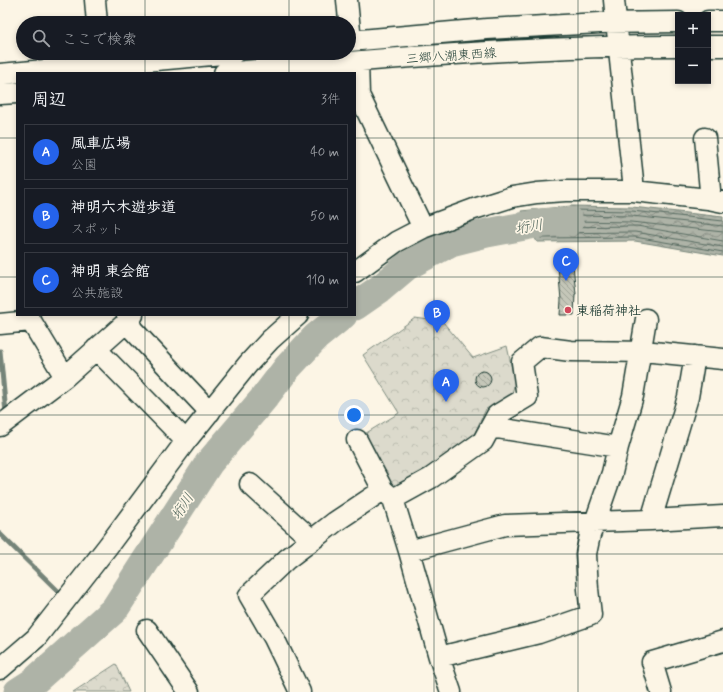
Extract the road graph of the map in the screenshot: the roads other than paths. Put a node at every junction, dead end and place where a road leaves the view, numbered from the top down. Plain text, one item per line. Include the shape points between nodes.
1 (347, 0) edge
2 (614, 0) edge
3 (348, 16) edge
4 (723, 21) edge
5 (616, 22) junction
6 (675, 22) edge
7 (711, 22) edge
8 (356, 40) edge
9 (618, 46) junction
10 (675, 46) edge
11 (711, 46) edge
12 (723, 46) edge
13 (93, 60) edge
14 (358, 62) junction
15 (236, 72) edge
16 (0, 74) edge
17 (16, 93) edge
18 (0, 94) edge
19 (357, 97) edge
20 (705, 138) dead end
21 (634, 191) junction
22 (716, 201) edge
23 (423, 228) junction
24 (356, 271) edge
25 (297, 316) edge
26 (130, 317) edge
27 (646, 319) dead end
28 (0, 324) edge
29 (96, 349) junction
30 (640, 352) junction
31 (695, 356) junction
32 (723, 359) edge
33 (65, 377) junction
34 (210, 412) junction
35 (0, 426) edge
36 (491, 427) junction
37 (357, 440) dead end
38 (186, 441) junction
39 (618, 447) junction
40 (250, 484) dead end
41 (388, 494) junction
42 (723, 516) edge
43 (651, 520) junction
44 (595, 522) junction
45 (312, 540) junction
46 (409, 551) junction
47 (147, 630) dead end
48 (723, 641) edge
49 (439, 657) junction
50 (0, 669) edge
51 (184, 690) edge
52 (294, 690) edge
53 (451, 692) edge
54 (661, 692) edge

1 - 3 street
2 - 5 street
4 - 7 street
5 - 6 street, 三郷八潮東西線
5 - 8 street, 三郷八潮東西線 via 487,29
5 - 9 street
9 - 10 street, 三郷八潮東西線
9 - 14 street, 三郷八潮東西線
9 - 21 street
11 - 12 street
13 - 16 street
14 - 15 street, 三郷八潮東西線
14 - 19 street
17 - 18 street
19 - 23 street
20 - 22 street via 710,190
21 - 22 street
21 - 23 street via 566,191 512,197
23 - 24 street via 396,242
25 - 34 street via 248,364
26 - 29 street
26 - 34 street via 132,329
27 - 30 street
28 - 33 street via 30,321
29 - 33 street
29 - 38 street
30 - 31 street
30 - 36 street via 571,351 540,347 522,362 527,397 497,415
30 - 39 street via 633,396
31 - 32 street
31 - 43 street via 688,397
33 - 35 street
34 - 38 street
36 - 39 street
36 - 41 street via 483,441 431,478
37 - 41 street
38 - 50 street via 36,638
39 - 44 street
40 - 45 street
41 - 45 street via 335,522
41 - 46 street
42 - 43 street
43 - 44 street
44 - 46 street via 505,525
44 - 49 street via 586,554 591,615 539,633
45 - 52 street via 250,595 274,638
46 - 49 street
47 - 51 street
48 - 54 street via 652,662
49 - 53 street

